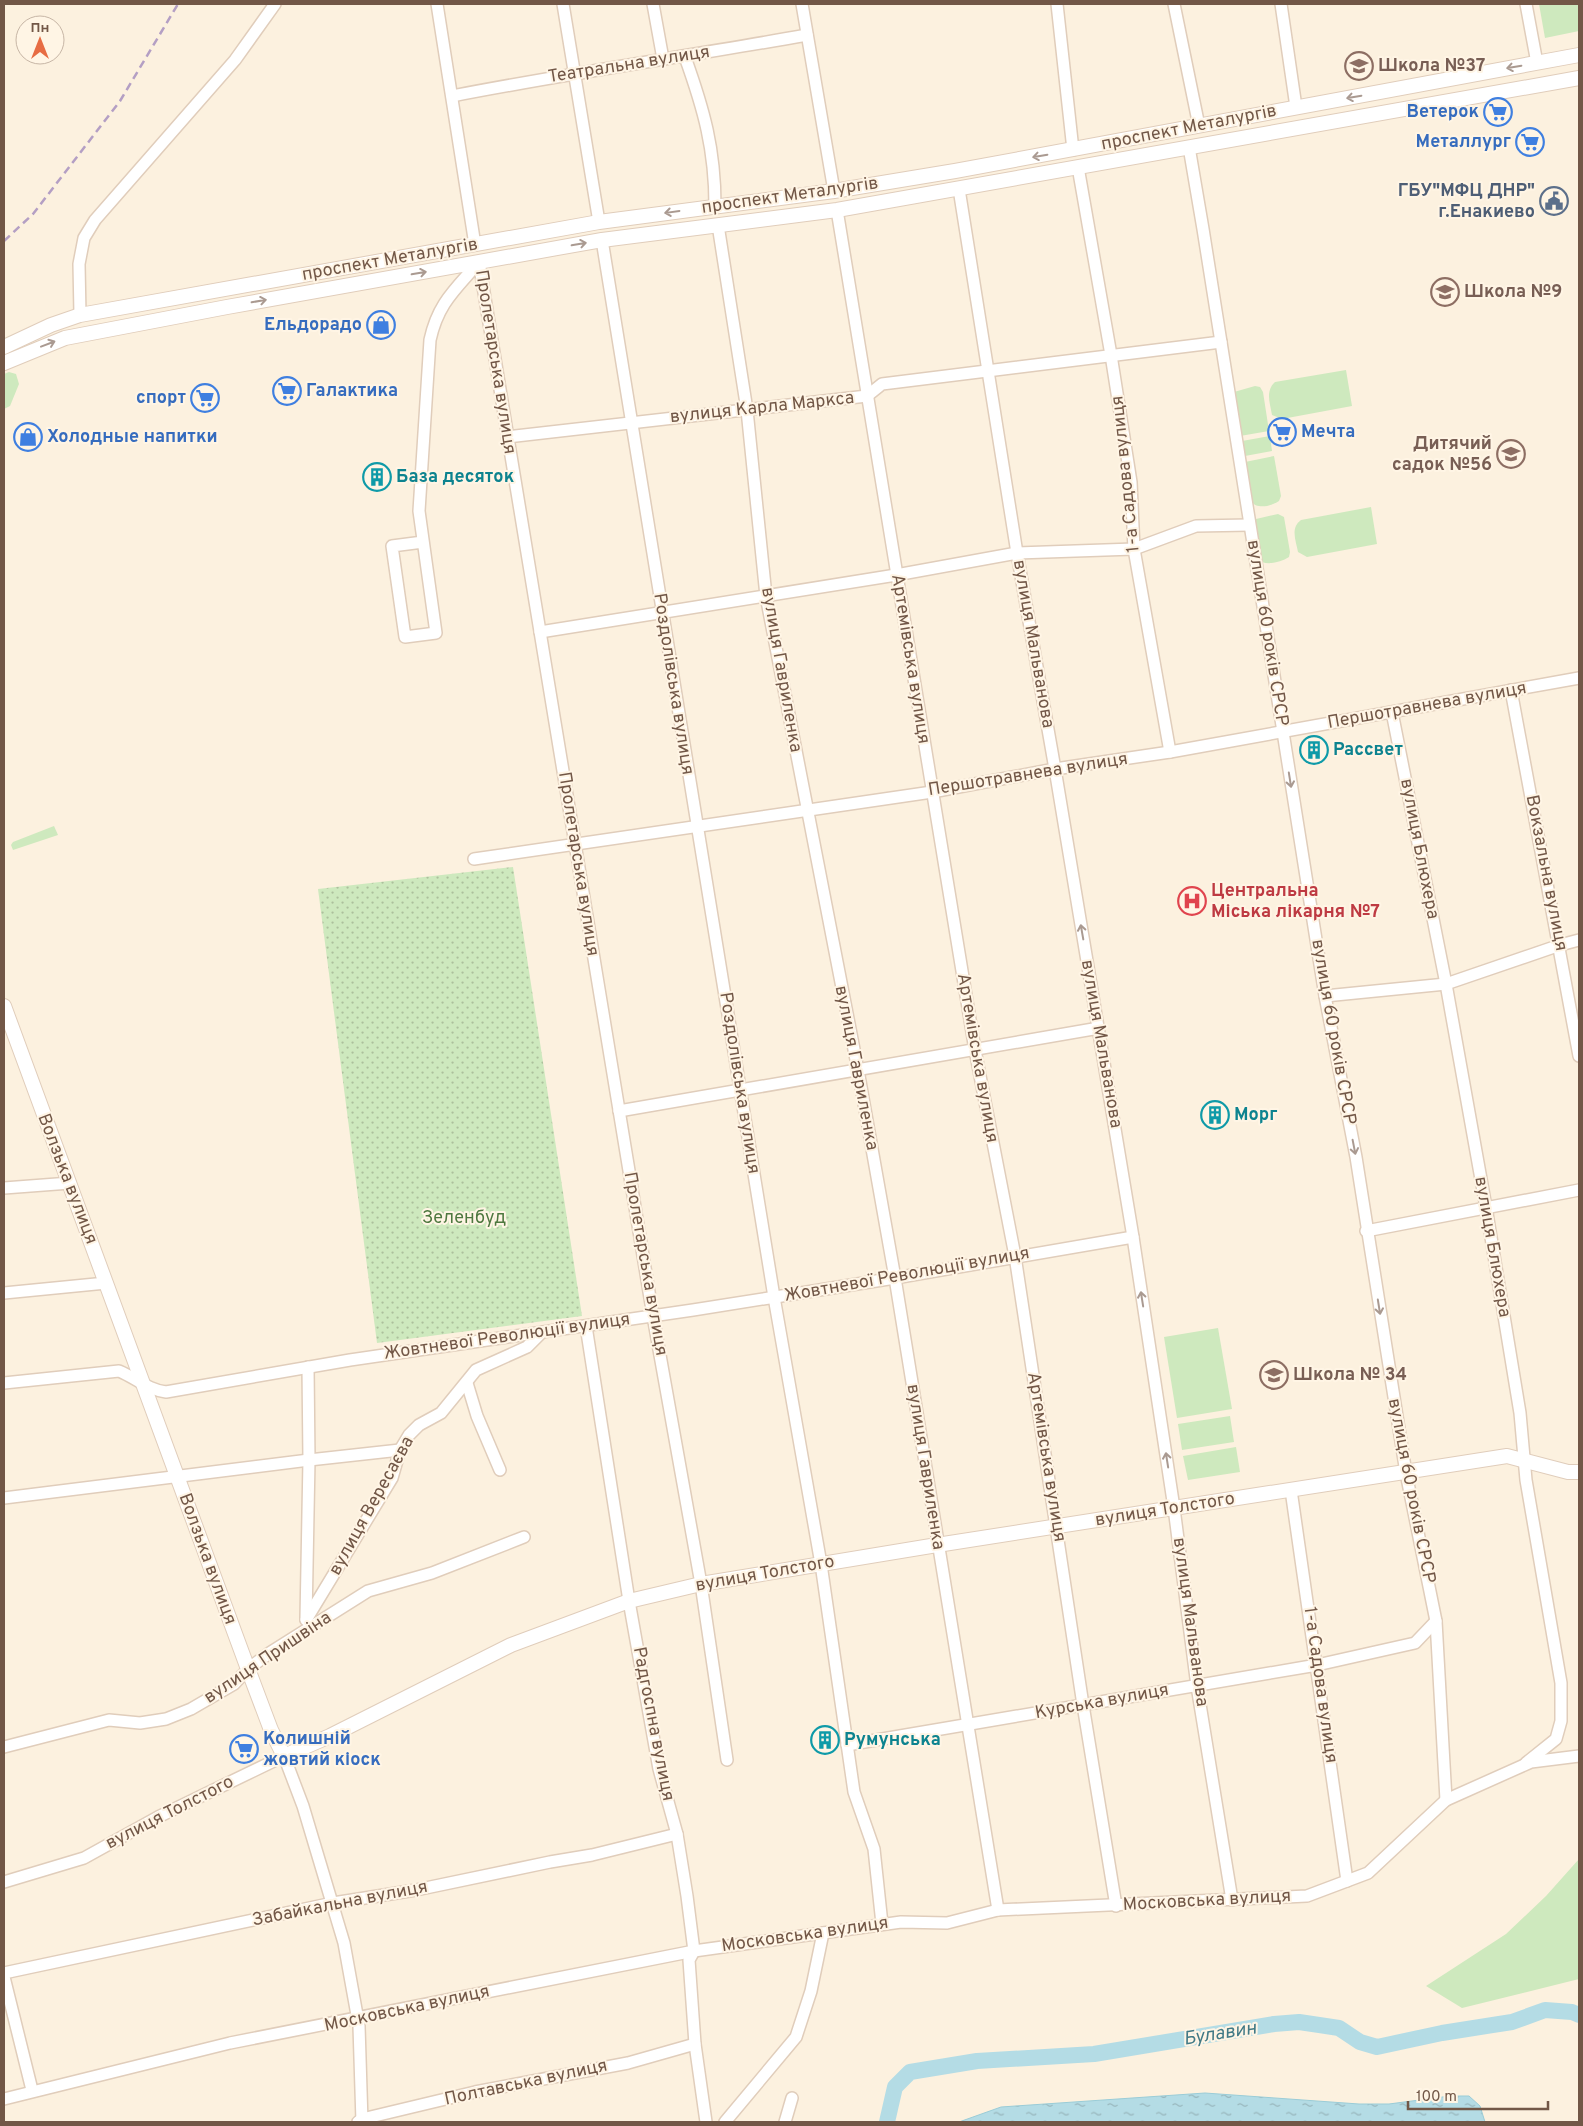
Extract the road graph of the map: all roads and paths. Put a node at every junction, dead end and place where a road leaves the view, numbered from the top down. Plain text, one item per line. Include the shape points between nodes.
1 (275, 4) edge
2 (437, 4) edge
3 (563, 4) edge
4 (654, 4) edge
5 (802, 4) edge
6 (1057, 4) edge
7 (1174, 4) edge
8 (1281, 4) edge
9 (1526, 4) edge
10 (807, 35) junction
11 (1579, 55) edge
12 (685, 57) junction
13 (663, 59) junction
14 (1537, 63) junction
15 (576, 72) junction
16 (1579, 78) edge
17 (1540, 86) junction
18 (452, 96) junction
19 (1296, 107) junction
20 (1282, 110) junction
21 (1193, 127) junction
22 (1286, 130) junction
23 (1189, 147) junction
24 (1073, 150) junction
25 (1078, 167) junction
26 (955, 171) junction
27 (959, 189) junction
28 (834, 191) junction
29 (715, 206) junction
30 (837, 210) junction
31 (599, 222) junction
32 (718, 225) junction
33 (602, 240) junction
34 (475, 245) junction
35 (479, 262) junction
36 (222, 289) junction
37 (227, 307) junction
38 (80, 315) junction
39 (1221, 342) junction
40 (4, 347) edge
41 (1111, 355) junction
42 (4, 363) edge
43 (988, 370) junction
44 (867, 396) junction
45 (747, 410) junction
46 (631, 423) junction
47 (507, 437) junction
48 (1249, 525) junction
49 (423, 542) junction
50 (1134, 548) junction
51 (1017, 554) junction
52 (896, 576) junction
53 (766, 596) junction
54 (662, 612) junction
55 (540, 632) junction
56 (1579, 678) edge
57 (1511, 690) junction
58 (1392, 712) junction
59 (1283, 732) junction
60 (1170, 752) junction
61 (1055, 769) junction
62 (932, 792) junction
63 (807, 810) junction
64 (697, 827) junction
65 (575, 845) junction
66 (474, 859) dead end
67 (1579, 940) edge
68 (1560, 945) junction
69 (1446, 984) junction
70 (1325, 996) junction
71 (4, 1006) edge
72 (1099, 1028) junction
73 (975, 1050) junction
74 (1579, 1056) edge
75 (858, 1070) junction
76 (740, 1090) junction
77 (619, 1111) junction
78 (70, 1183) junction
79 (4, 1188) edge
80 (1579, 1190) edge
81 (1486, 1207) junction
82 (1366, 1230) junction
83 (1133, 1237) junction
84 (1015, 1256) junction
85 (895, 1278) junction
86 (106, 1283) junction
87 (4, 1293) edge
88 (774, 1297) junction
89 (653, 1316) junction
90 (586, 1326) junction
91 (542, 1332) junction
92 (308, 1367) junction
93 (4, 1383) edge
94 (142, 1383) junction
95 (467, 1383) junction
96 (400, 1450) junction
97 (309, 1460) junction
98 (1523, 1460) junction
99 (500, 1470) dead end
100 (1579, 1472) edge
101 (1406, 1473) junction
102 (177, 1476) junction
103 (1291, 1490) junction
104 (4, 1498) edge
105 (1174, 1508) junction
106 (1056, 1527) junction
107 (524, 1537) dead end
108 (937, 1544) junction
109 (821, 1564) junction
110 (701, 1584) junction
111 (629, 1601) junction
112 (1436, 1621) junction
113 (306, 1624) junction
114 (1317, 1666) junction
115 (248, 1669) junction
116 (1197, 1686) junction
117 (1083, 1705) junction
118 (967, 1724) junction
119 (847, 1745) junction
120 (4, 1747) edge
121 (284, 1756) junction
122 (1579, 1756) edge
123 (726, 1760) dead end
124 (1520, 1767) junction
125 (1446, 1800) junction
126 (677, 1834) junction
127 (1347, 1881) junction
128 (4, 1882) edge
129 (1232, 1900) junction
130 (333, 1903) junction
131 (1116, 1906) junction
132 (998, 1910) junction
133 (882, 1924) junction
134 (823, 1933) junction
135 (694, 1951) junction
136 (4, 1973) edge
137 (4, 1977) edge
138 (358, 2018) junction
139 (695, 2044) junction
140 (32, 2090) junction
141 (4, 2098) edge
142 (792, 2098) dead end
143 (361, 2121) edge
144 (706, 2122) edge
145 (725, 2122) edge
146 (785, 2122) edge

1 - 38 street via 234,60 95,220 84,238 79,264
2 - 18 street, Пролетарська вулиця
3 - 15 street
4 - 13 street
5 - 10 street
6 - 24 street
7 - 21 street
8 - 19 street
9 - 14 street
10 - 12 street, Театральна вулиця
10 - 28 street
11 - 14 street, проспект Металургів
12 - 13 street, Театральна вулиця
12 - 29 street via 704,111 712,149
13 - 15 street, Театральна вулиця
14 - 17 street
14 -> 19 street, проспект Металургів
15 - 18 street, Театральна вулиця
15 - 31 street
16 - 17 street, проспект Металургів
17 - 22 street, проспект Металургів
18 - 34 street, Пролетарська вулиця
19 - 20 street, проспект Металургів
20 - 21 street, проспект Металургів
20 - 22 street
21 - 23 street
21 - 24 street, проспект Металургів
22 - 23 street, проспект Металургів
23 - 25 street, проспект Металургів
23 - 39 street, вулиця 60 років СРСР
24 - 25 street
24 -> 26 street, проспект Металургів
25 - 27 street, проспект Металургів
25 - 41 street, 1-а Садова вулиця
26 - 27 street
26 - 28 street, проспект Металургів
27 - 30 street, проспект Металургів
27 - 43 street, вулиця Мальванова
28 - 29 street, проспект Металургів
28 - 30 street
29 -> 31 street, проспект Металургів
29 - 32 street
30 - 32 street, проспект Металургів
30 - 44 street, Артемівська вулиця
31 - 33 street
31 - 34 street, проспект Металургів
32 - 33 street, проспект Металургів
32 - 45 street, вулиця Гавриленка
35 -> 33 street, проспект Металургів
33 - 46 street, Роздолівська вулиця
34 - 35 street
34 - 36 street, проспект Металургів
37 -> 35 street, проспект Металургів
35 - 47 street, Пролетарська вулиця
35 - 49 street, Пролетарська вулиця via 442,304 434,320 419,511
36 - 37 street via 220,299
36 - 38 street, проспект Металургів
42 -> 37 street, проспект Металургів via 64,338
38 - 40 street, проспект Металургів
39 - 41 street, вулиця Карла Маркса
39 - 48 street, вулиця 60 років СРСР
41 - 43 street, вулиця Карла Маркса
41 - 50 street, 1-а Садова вулиця via 1131,482
43 - 44 street, вулиця Карла Маркса via 882,384
43 - 51 street, вулиця Мальванова
44 - 45 street, вулиця Карла Маркса
44 - 52 street, Артемівська вулиця
45 - 46 street, вулиця Карла Маркса
45 - 53 street, вулиця Гавриленка
46 - 47 street, вулиця Карла Маркса
46 - 54 street, Роздолівська вулиця
47 - 55 street, Пролетарська вулиця
48 - 50 street via 1196,526
48 - 59 street, вулиця 60 років СРСР
49 - 49 street, Пролетарська вулиця via 436,633 405,637 392,546
50 - 51 street
50 - 60 street, 1-а Садова вулиця
51 - 52 street
51 - 61 street, вулиця Мальванова
52 - 53 street
52 - 62 street, Артемівська вулиця
53 - 54 street
53 - 63 street, вулиця Гавриленка
54 - 55 street
54 - 64 street, Роздолівська вулиця
55 - 65 street, Пролетарська вулиця
56 - 57 street, Першотравнева вулиця
57 - 58 street, Першотравнева вулиця
57 - 68 street, Вокзальна вулиця
58 - 59 street, Першотравнева вулиця
58 - 69 street, вулиця Блюхера
59 - 60 street, Першотравнева вулиця
59 -> 70 street, вулиця 60 років СРСР
60 - 61 street, Першотравнева вулиця
61 - 62 street, Першотравнева вулиця
72 -> 61 street, вулиця Мальванова
62 - 63 street, Першотравнева вулиця
62 - 73 street, Артемівська вулиця
63 - 64 street, Першотравнева вулиця
63 - 75 street, вулиця Гавриленка
64 - 65 street, Першотравнева вулиця
64 - 76 street, Роздолівська вулиця
65 - 66 street, Першотравнева вулиця
65 - 77 street, Пролетарська вулиця
67 - 68 street
68 - 69 street
68 - 74 street, Вокзальна вулиця
69 - 70 street
69 - 81 street, вулиця Блюхера
70 -> 82 street, вулиця 60 років СРСР via 1356,1157
71 - 78 street, Волзька вулиця
72 - 73 street
72 - 83 street, вулиця Мальванова
73 - 75 street
73 - 84 street, Артемівська вулиця
75 - 76 street
75 - 85 street, вулиця Гавриленка
76 - 77 street
76 - 88 street, Роздолівська вулиця
77 - 89 street, Пролетарська вулиця
78 - 79 street
78 - 86 street, Волзька вулиця
80 - 81 street
81 - 82 street
81 - 98 street, вулиця Блюхера via 1520,1413
82 -> 101 street, вулиця 60 років СРСР
83 - 84 street, Жовтневої Революції вулиця
105 -> 83 street, вулиця Мальванова
84 - 85 street, Жовтневої Революції вулиця
84 - 106 street, Артемівська вулиця
85 - 88 street, Жовтневої Революції вулиця
85 - 108 street, вулиця Гавриленка
86 - 87 street
86 - 94 street, Волзька вулиця
88 - 89 street, Жовтневої Революції вулиця
88 - 109 street, Роздолівська вулиця
89 - 90 street, Жовтневої Революції вулиця
89 - 110 street, Пролетарська вулиця
90 - 91 street, Жовтневої Революції вулиця
90 - 111 street, Радгоспна вулиця
91 - 92 street, Жовтневої Революції вулиця
91 - 95 street, вулиця Вересаєва via 527,1347 476,1370
92 - 94 street, Жовтневої Революції вулиця via 166,1392 153,1391
92 - 97 street
93 - 94 street, Жовтневої Революції вулиця via 119,1371
94 - 102 street, Волзька вулиця
95 - 96 street, вулиця Вересаєва via 441,1413 409,1435
95 - 99 street
96 - 97 street
96 - 113 street, вулиця Вересаєва via 392,1478
97 - 102 street
97 - 113 street
98 - 100 street, вулиця Толстого
98 - 101 street, вулиця Толстого via 1507,1456
98 - 124 street, вулиця Блюхера via 1561,1683 1561,1721 1556,1739
101 - 103 street, вулиця Толстого
101 - 112 street, вулиця 60 років СРСР
102 - 104 street
102 - 115 street, Волзька вулиця
103 - 105 street, вулиця Толстого
103 - 114 street, 1-а Садова вулиця
105 - 106 street, вулиця Толстого
105 - 116 street, вулиця Мальванова
106 - 108 street, вулиця Толстого
106 - 117 street, Артемівська вулиця
107 - 113 street, вулиця Пришвіна via 432,1573 368,1591
108 - 109 street, вулиця Толстого
108 - 118 street, вулиця Гавриленка
109 - 110 street, вулиця Толстого
109 - 119 street, Роздолівська вулиця
110 - 111 street, вулиця Толстого
110 - 123 street, Пролетарська вулиця
111 - 121 street, вулиця Толстого via 510,1645
111 - 126 street, Радгоспна вулиця via 659,1769
112 - 114 street, Курська вулиця via 1415,1642
112 - 125 street, вулиця 60 років СРСР
113 - 115 street, вулиця Пришвіна
114 - 116 street, Курська вулиця
114 - 127 street, 1-а Садова вулиця
115 - 120 street, вулиця Пришвіна via 234,1684 191,1709 166,1719 140,1723 109,1720
115 - 121 street, Волзька вулиця
116 - 117 street, Курська вулиця
116 - 129 street, вулиця Мальванова
117 - 118 street, Курська вулиця
117 - 131 street, Артемівська вулиця
118 - 119 street, Курська вулиця
118 - 132 street, вулиця Гавриленка
119 - 133 street, Роздолівська вулиця via 854,1792 874,1849
121 - 128 street, вулиця Толстого via 158,1817 84,1858
121 - 130 street, Волзька вулиця
122 - 124 street, Московська вулиця via 1531,1762
124 - 125 street, Московська вулиця
125 - 127 street, Московська вулиця via 1368,1873
126 - 130 street, Забайкальна вулиця via 592,1856
126 - 135 street, Радгоспна вулиця
127 - 129 street, Московська вулиця via 1307,1896
129 - 131 street, Московська вулиця
130 - 136 street, Забайкальна вулиця
130 - 138 street, Волзька вулиця
131 - 132 street, Московська вулиця
132 - 133 street, Московська вулиця via 948,1923
133 - 134 street, Московська вулиця
134 - 135 street, Московська вулиця
134 - 145 street via 811,1991 796,2037
135 - 138 street, Московська вулиця
135 - 139 street, Радгоспна вулиця via 689,1960
137 - 140 street
138 - 140 street, Московська вулиця via 230,2043
138 - 143 street, Волзька вулиця
139 - 143 street, Полтавська вулиця via 628,2063 474,2092
139 - 144 street, Радгоспна вулиця
140 - 141 street, Московська вулиця
142 - 146 street

